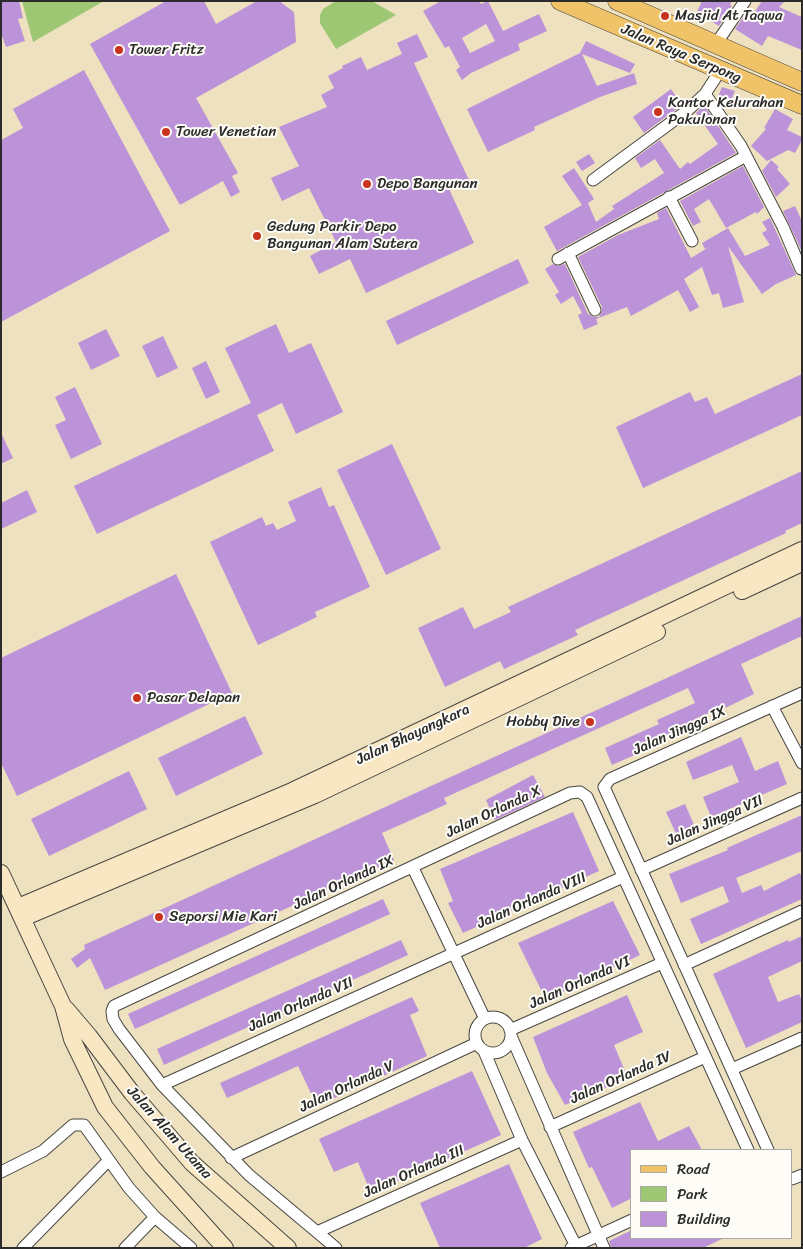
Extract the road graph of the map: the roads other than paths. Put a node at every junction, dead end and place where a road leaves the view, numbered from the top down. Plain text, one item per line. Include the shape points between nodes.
1 (560, 1) edge
2 (617, 1) edge
3 (745, 1) edge
4 (716, 44) junction
5 (720, 71) junction
6 (802, 82) edge
7 (705, 94) junction
8 (802, 105) edge
9 (746, 156) junction
10 (593, 180) dead end
11 (668, 197) junction
12 (692, 241) dead end
13 (568, 253) junction
14 (558, 259) dead end
15 (801, 270) edge
16 (595, 310) dead end
17 (802, 550) edge
18 (802, 563) edge
19 (802, 693) edge
20 (772, 706) junction
21 (802, 763) edge
22 (802, 798) edge
23 (413, 868) junction
24 (641, 870) junction
25 (1, 873) edge
26 (623, 876) junction
27 (802, 911) edge
28 (21, 912) junction
29 (453, 952) junction
30 (662, 963) junction
31 (684, 965) junction
32 (63, 1006) junction
33 (485, 1019) junction
34 (510, 1033) junction
35 (802, 1038) edge
36 (480, 1047) junction
37 (705, 1057) junction
38 (732, 1070) junction
39 (162, 1085) junction
40 (550, 1127) junction
41 (522, 1140) junction
42 (748, 1149) edge
43 (768, 1149) edge
44 (231, 1158) junction
45 (108, 1161) junction
46 (1, 1172) edge
47 (155, 1217) junction
48 (630, 1221) edge
49 (317, 1232) junction
50 (599, 1236) junction
51 (575, 1247) edge
52 (23, 1248) edge
53 (125, 1248) edge
54 (192, 1248) edge
55 (225, 1248) edge
56 (288, 1248) edge
57 (336, 1248) edge
58 (604, 1248) edge

1 - 5 main road, Jalan Raya Serpong
2 - 4 main road, Jalan Raya Serpong
3 - 4 street
4 - 6 main road, Jalan Raya Serpong
5 - 7 street
5 - 8 main road, Jalan Raya Serpong
7 - 9 street
7 - 10 street
9 - 11 street
9 - 15 street
11 - 12 street
11 - 13 street
13 - 14 street
13 - 16 street
17 - 28 main road, Jalan Bhayangkara via 292,791
18 - 28 main road, Jalan Bhayangkara via 315,795
19 - 20 street, Jalan Jingga IX
20 - 21 street
20 - 24 street, Jalan Jingga IX via 610,778 604,787
22 - 24 street, Jalan Jingga VII
23 - 26 street, Jalan Orlanda X via 570,793 580,792 587,797
23 - 29 street
23 - 39 street, Jalan Orlanda IX via 114,1006 113,1019
24 - 31 street
25 - 28 main road, Jalan Alam Utama
26 - 29 street, Jalan Orlanda VIII
26 - 30 street
27 - 31 street
28 - 32 main road, Jalan Alam Utama
29 - 33 street
29 - 39 street, Jalan Orlanda VII
30 - 34 street, Jalan Orlanda VI
30 - 37 street
31 - 38 street
32 - 55 main road, Jalan Alam Utama via 72,1039 105,1107 152,1167
32 - 56 main road, Jalan Alam Utama via 192,1163
33 - 34 street via 497,1018 507,1024
33 - 36 street via 477,1027 475,1038
34 - 36 street via 506,1047 501,1051 490,1053
34 - 40 street
35 - 38 street
36 - 41 street
36 - 44 street, Jalan Orlanda V
37 - 40 street, Jalan Orlanda IV
37 - 42 street
38 - 43 street
39 - 44 street
40 - 50 street
41 - 49 street, Jalan Orlanda III
41 - 51 street
44 - 49 street
45 - 46 street via 95,1137 79,1124 44,1151
45 - 47 street
45 - 52 street
47 - 53 street
47 - 54 street
48 - 50 street
49 - 57 street
50 - 51 street
50 - 58 street

